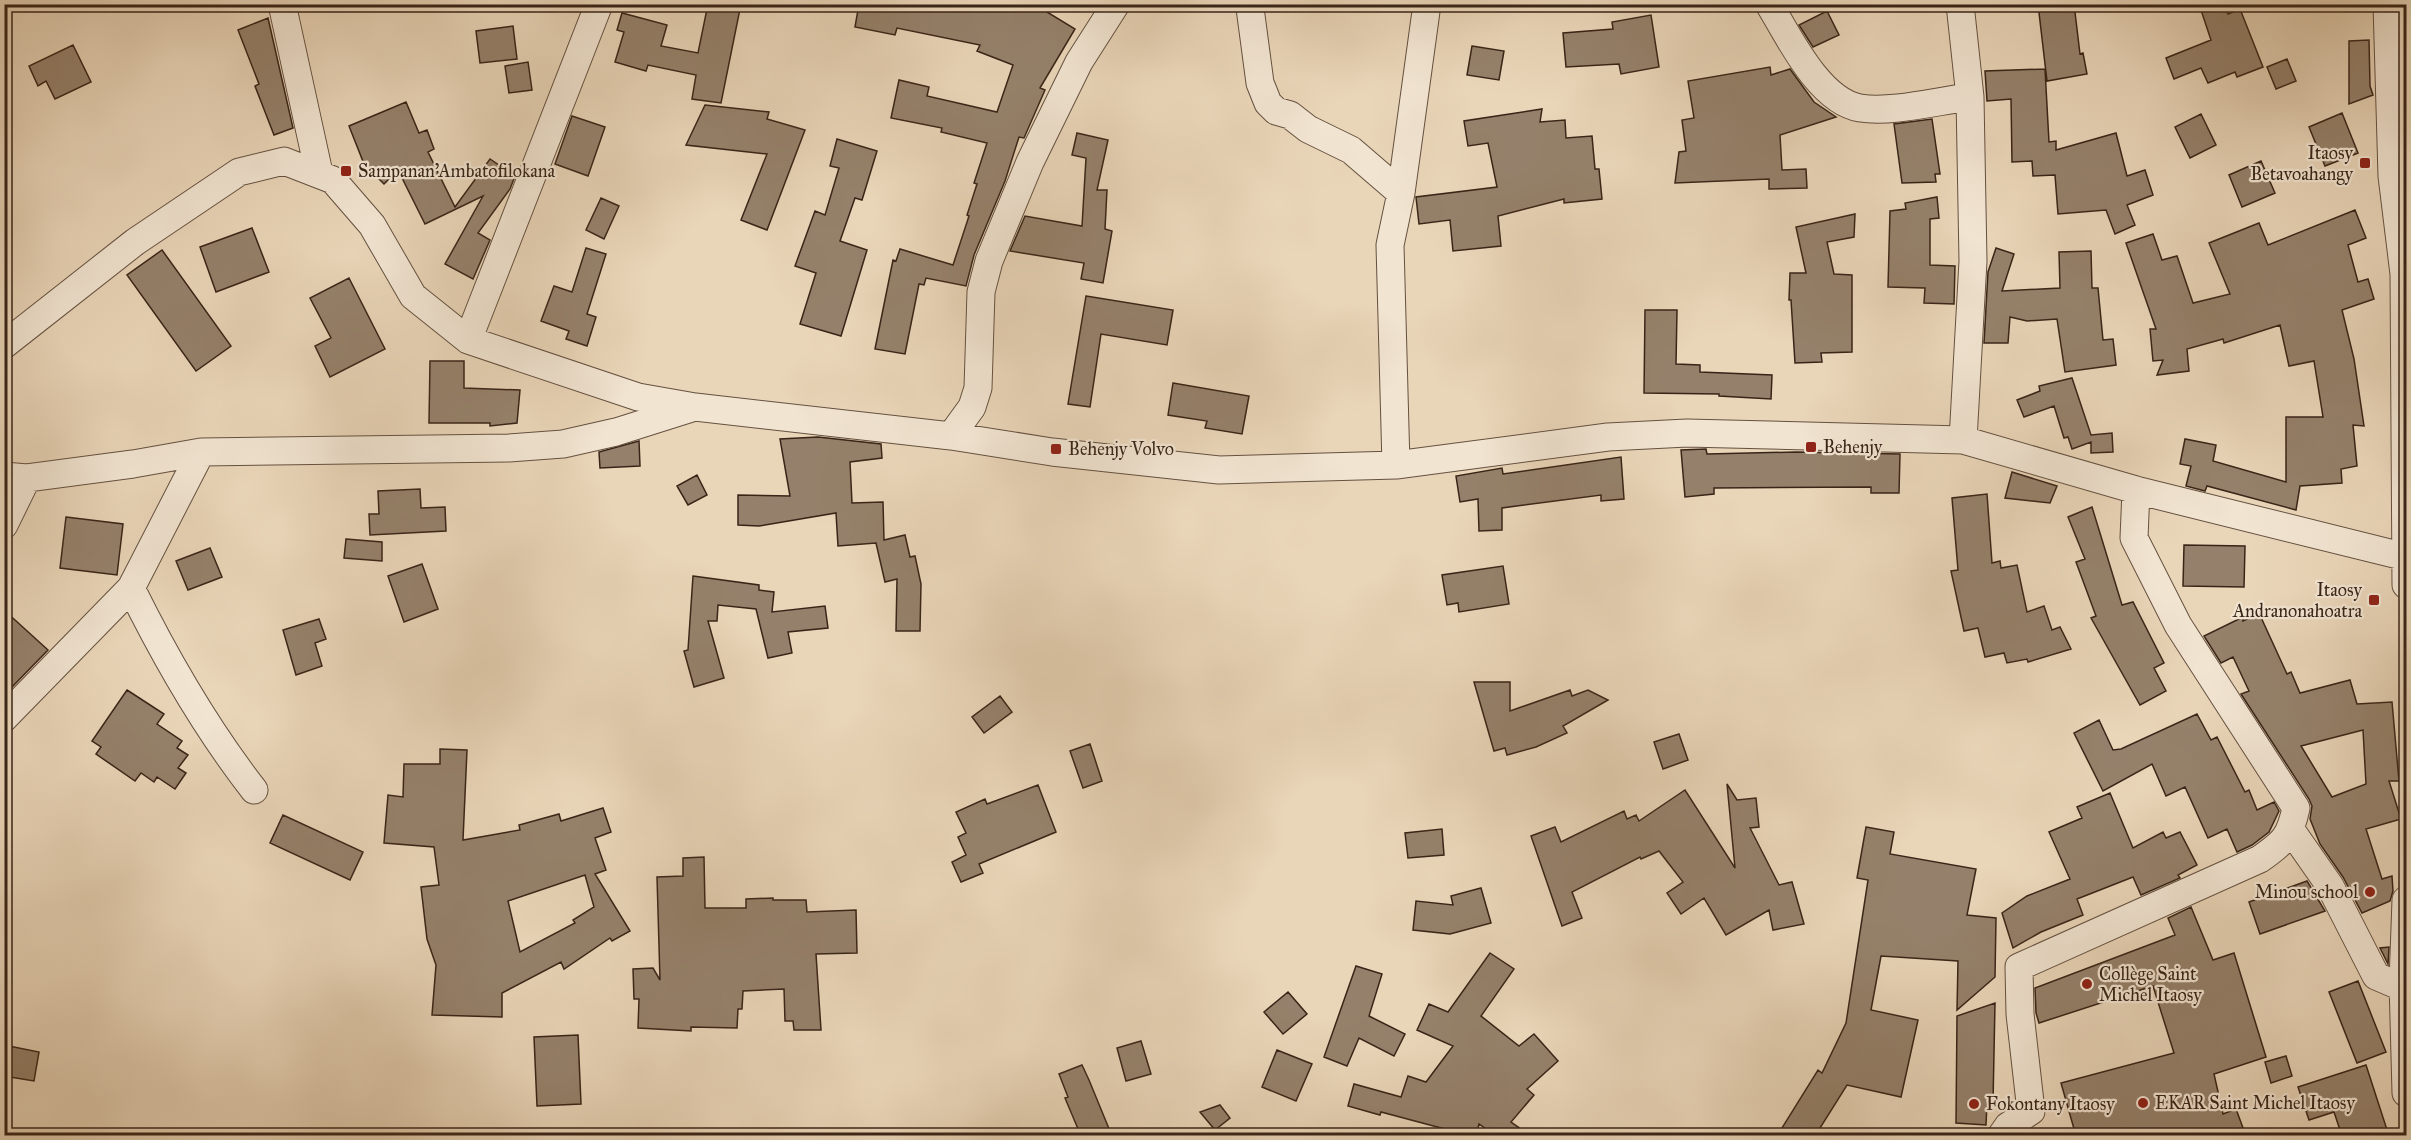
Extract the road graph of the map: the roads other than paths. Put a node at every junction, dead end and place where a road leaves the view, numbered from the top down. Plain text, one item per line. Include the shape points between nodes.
1 (282, 4) edge
2 (599, 4) edge
3 (1116, 4) edge
4 (1427, 4) edge
5 (1769, 4) edge
6 (1960, 4) edge
7 (2387, 4) edge
8 (1251, 9) dead end
9 (1970, 97) junction
10 (319, 173) junction
11 (1401, 193) junction
12 (2405, 279) edge
13 (468, 340) junction
14 (4, 345) edge
15 (695, 407) junction
16 (951, 436) junction
17 (1963, 441) junction
18 (201, 452) junction
19 (1396, 465) junction
20 (16, 477) edge
21 (2136, 490) junction
22 (4, 525) edge
23 (2406, 557) edge
24 (2406, 585) edge
25 (131, 588) junction
26 (4, 718) edge
27 (254, 790) dead end
28 (2291, 830) junction
29 (2406, 900) edge
30 (2403, 982) junction
31 (2406, 1093) edge
32 (2032, 1123) edge
33 (2001, 1136) edge

1 - 10 street
2 - 13 street
3 - 16 street via 1080,63 1035,152 989,261 981,292 978,388 972,408
4 - 11 street
5 - 9 street via 1815,76 1829,93 1844,102 1876,109
6 - 9 street
7 - 12 street via 2392,176
8 - 11 street via 1260,83 1268,103 1276,111 1351,150
9 - 17 street via 1973,261
10 - 13 street via 333,180 372,225 413,296
10 - 14 street via 284,161 239,172 135,242
11 - 19 street via 1390,245
12 - 23 street
13 - 15 street via 638,397
15 - 16 street
15 - 18 street via 563,444
16 - 19 street via 1052,452 1219,470
17 - 19 street via 1676,434 1608,437
17 - 21 street
18 - 20 street
18 - 25 street
20 - 22 street
21 - 23 street
21 - 28 street via 2134,538 2178,625 2296,808
23 - 24 street
25 - 26 street
25 - 27 street via 157,641 217,742
28 - 30 street via 2330,886 2376,976 2397,985
28 - 32 street via 2284,842 2260,859 2019,967
29 - 30 street
30 - 31 street
32 - 33 street via 2008,1126

